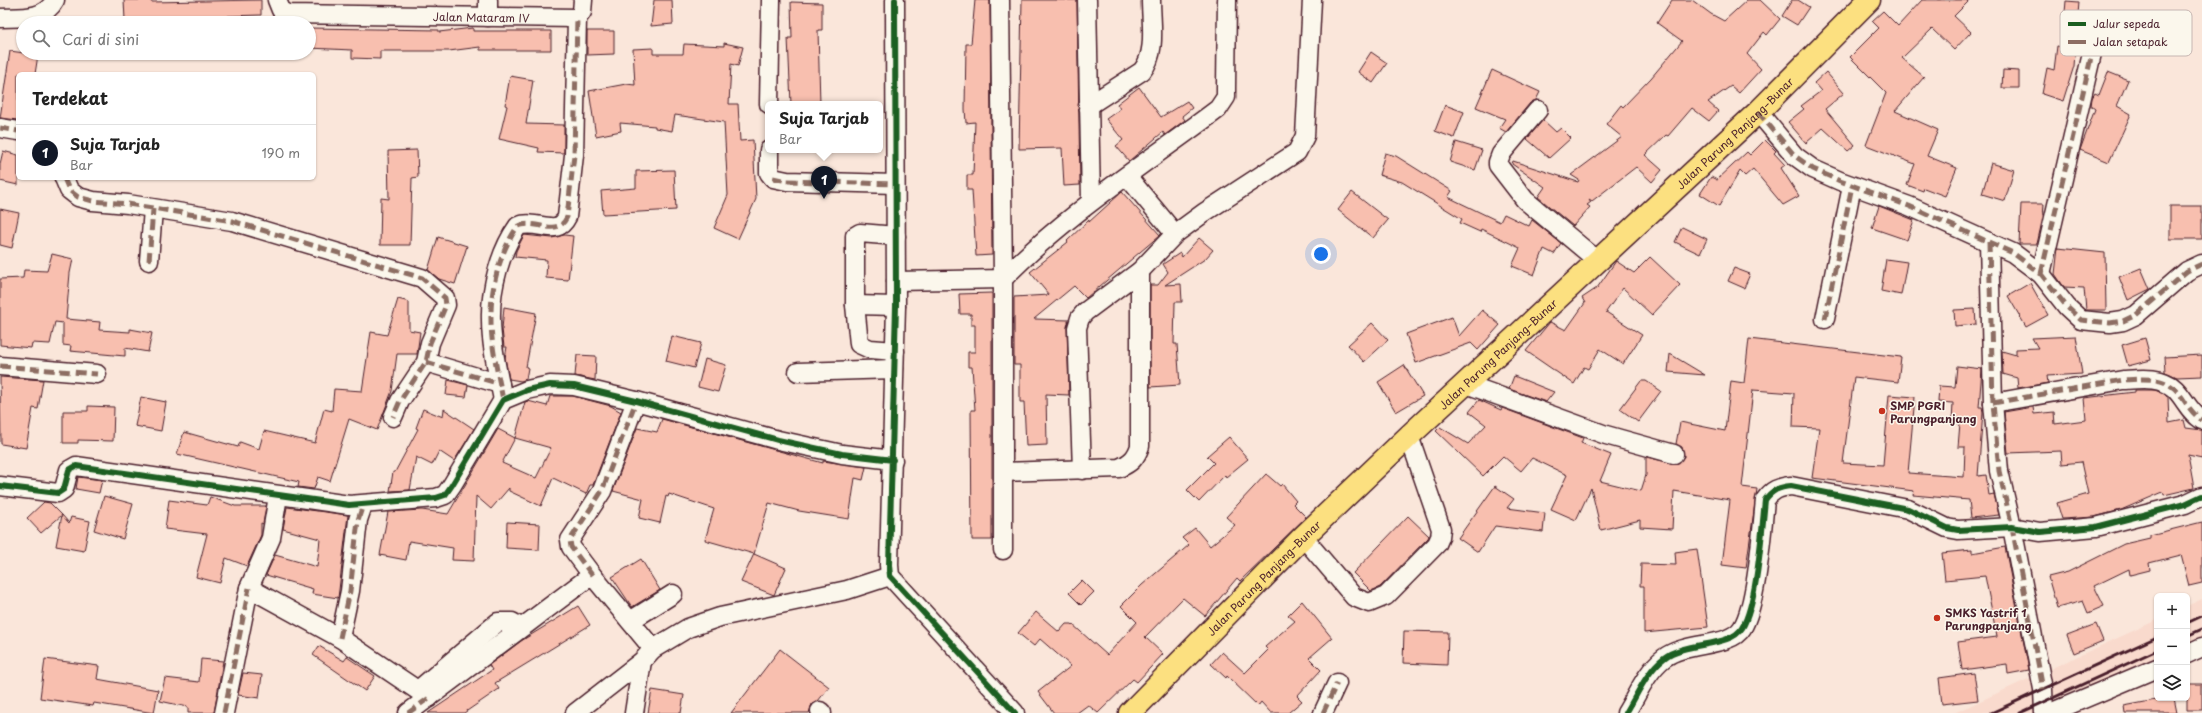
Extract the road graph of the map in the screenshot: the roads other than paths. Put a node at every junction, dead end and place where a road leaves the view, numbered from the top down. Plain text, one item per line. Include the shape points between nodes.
1 (54, 0) edge
2 (277, 0) edge
3 (583, 0) edge
4 (771, 0) edge
5 (895, 0) edge
6 (1000, 0) edge
7 (1087, 0) edge
8 (1151, 0) edge
9 (1227, 0) edge
10 (1312, 0) edge
11 (1869, 0) edge
12 (377, 7) edge
13 (488, 8) edge
14 (37, 16) edge
15 (16, 17) edge
16 (0, 18) edge
17 (578, 18) junction
18 (2091, 56) edge
19 (769, 101) edge
20 (1088, 106) junction
21 (1538, 110) dead end
22 (1758, 112) junction
23 (0, 128) edge
24 (16, 131) edge
25 (769, 153) edge
26 (1127, 176) junction
27 (65, 180) edge
28 (895, 184) junction
29 (1852, 186) junction
30 (1091, 202) junction
31 (153, 210) junction
32 (1175, 234) junction
33 (896, 236) junction
34 (1989, 242) junction
35 (149, 261) dead end
36 (1598, 261) junction
37 (2202, 264) edge
38 (1140, 271) junction
39 (2041, 274) junction
40 (1003, 279) junction
41 (896, 282) junction
42 (856, 305) junction
43 (896, 306) junction
44 (1825, 319) dead end
45 (895, 350) junction
46 (426, 362) junction
47 (0, 366) edge
48 (894, 369) junction
49 (798, 372) dead end
50 (97, 374) dead end
51 (1466, 384) junction
52 (501, 392) junction
53 (636, 401) junction
54 (1993, 403) junction
55 (393, 417) dead end
56 (2202, 420) edge
57 (1409, 436) junction
58 (1674, 454) dead end
59 (893, 460) junction
60 (1082, 470) junction
61 (1004, 472) junction
62 (0, 486) edge
63 (278, 496) junction
64 (2202, 496) edge
65 (363, 505) junction
66 (2012, 528) junction
67 (1303, 537) junction
68 (1004, 550) dead end
69 (592, 575) junction
70 (890, 576) junction
71 (249, 588) junction
72 (673, 594) dead end
73 (630, 621) junction
74 (340, 638) junction
75 (2202, 647) edge
76 (2190, 653) edge
77 (648, 655) junction
78 (2154, 669) edge
79 (1337, 683) dead end
80 (423, 694) junction
81 (224, 713) edge
82 (408, 713) edge
83 (576, 713) edge
84 (634, 713) edge
85 (1015, 713) edge
86 (1130, 713) edge
87 (1323, 713) edge
88 (1626, 713) edge
89 (2044, 713) edge
90 (2050, 713) edge

1 - 14 street via 51,8
2 - 12 street, Jalan Mataram IV via 281,10 288,14
3 - 17 street via 582,12
4 - 19 street
5 - 28 street
6 - 40 street
7 - 20 street
8 - 20 street via 1151,53 1148,64 1142,71
9 - 26 street via 1226,88 1223,103
10 - 32 street via 1305,136 1302,145 1297,152
11 - 22 main road, Jalan Parung Panjang–Bunar
12 - 13 street, Jalan Mataram IV
13 - 17 street, Jalan Mataram IV
15 - 16 street
17 - 52 street via 574,154 567,217 559,227 532,223 518,226 502,254 491,318
18 - 39 street
20 - 30 street
21 - 36 street via 1501,154 1498,165 1524,200
22 - 29 street via 1794,156
22 - 36 main road, Jalan Parung Panjang–Bunar
23 - 24 street
25 - 28 street via 769,173 773,178 786,181
26 - 30 street
26 - 32 street
27 - 31 street via 69,190 78,197
28 - 33 street
29 - 34 street via 1909,206
29 - 44 street
30 - 40 street via 1046,237
31 - 35 street
31 - 46 street via 232,221 422,278 445,298 446,305 430,343
32 - 38 street
33 - 41 street
33 - 42 street via 860,233 855,236
34 - 39 street via 2013,253
34 - 54 street
36 - 51 main road, Jalan Parung Panjang–Bunar
37 - 39 street via 2187,271 2136,315 2110,323 2082,320 2067,307
38 - 60 street via 1085,312 1077,328
38 - 60 street via 1140,446 1137,457 1119,468
40 - 41 street
40 - 61 street
41 - 43 street
42 - 43 street
42 - 45 street via 859,344 870,349
43 - 45 street
45 - 48 street
46 - 52 street
46 - 55 street via 400,401
47 - 50 street
48 - 49 street
48 - 59 street
51 - 57 main road, Jalan Parung Panjang–Bunar
51 - 58 street via 1599,433
52 - 53 street via 550,385 574,386
52 - 65 street via 445,495
53 - 59 street via 785,442 842,454
53 - 69 street via 602,490 570,540 571,547
54 - 56 street via 2123,380 2161,380 2175,389 2193,413
54 - 66 street via 1999,471
57 - 67 main road, Jalan Parung Panjang–Bunar
57 - 67 street via 1441,529 1440,537 1386,596 1369,603 1354,597
59 - 70 street
60 - 61 street
61 - 68 street
62 - 63 street via 58,493 64,489 69,470 76,466
63 - 65 street
63 - 71 street via 271,538
64 - 66 street via 2185,504 2096,528 2040,532
65 - 74 street via 358,520 350,591
66 - 88 street via 1958,530 1947,528 1908,510 1791,486 1774,490 1765,500 1752,597 1748,617 1742,629 1734,637 1721,642 1705,643 1664,658 1652,670
66 - 89 street via 2043,689
67 - 86 main road, Jalan Parung Panjang–Bunar
69 - 73 street
69 - 80 street
70 - 77 street via 847,590 708,621 688,628
70 - 85 street
71 - 74 street
71 - 81 street
72 - 73 street
73 - 77 street
74 - 80 street
75 - 76 street
77 - 83 street
77 - 84 street
78 - 90 street
79 - 87 street
80 - 82 street

